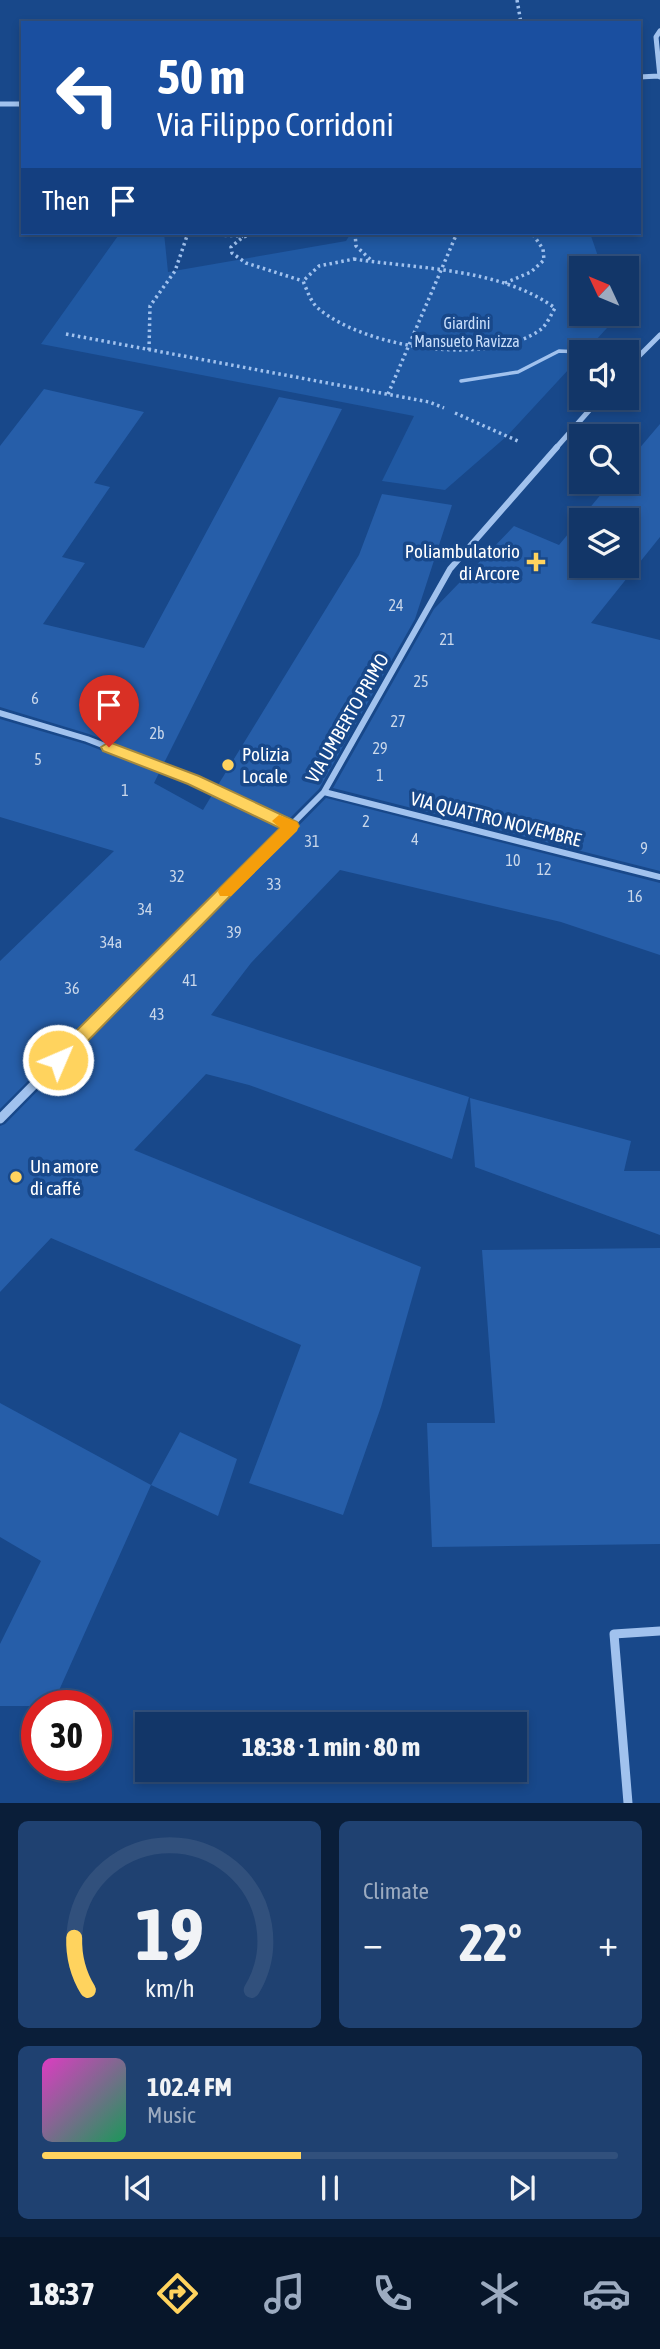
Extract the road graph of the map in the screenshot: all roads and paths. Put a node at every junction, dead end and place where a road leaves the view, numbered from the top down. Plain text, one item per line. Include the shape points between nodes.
1 (517, 0) edge
2 (521, 21) edge
3 (660, 31) edge
4 (641, 77) edge
5 (659, 77) edge
6 (0, 104) edge
7 (21, 104) edge
8 (187, 235) edge
9 (216, 235) edge
10 (250, 235) edge
11 (354, 235) edge
12 (456, 235) edge
13 (533, 235) edge
14 (243, 237) junction
15 (373, 262) junction
16 (441, 273) junction
17 (303, 281) junction
18 (505, 284) junction
19 (66, 334) dead end
20 (660, 335) edge
21 (409, 346) junction
22 (149, 350) junction
23 (569, 351) edge
24 (639, 355) edge
25 (461, 381) dead end
26 (388, 394) junction
27 (590, 410) edge
28 (550, 456) junction
29 (0, 713) edge
30 (324, 792) junction
31 (291, 826) junction
32 (660, 877) edge
33 (0, 1119) edge
34 (660, 1631) edge
35 (628, 1803) edge

1 - 2 path
3 - 5 street via 656,37
4 - 5 street
6 - 7 street
8 - 22 path via 175,271 150,306
9 - 14 path
10 - 14 path
11 - 15 path via 356,247
12 - 16 path
13 - 18 path via 544,260 527,276
14 - 17 path via 231,247 238,260
15 - 16 path
15 - 17 path via 333,260 313,269
16 - 18 path
16 - 21 path
17 - 21 path via 310,302 331,321
18 - 21 path via 548,300 555,308 549,323 525,339 503,346 455,351
19 - 22 path
20 - 24 street
21 - 26 path
22 - 26 path
23 - 25 lane via 559,351 517,372
26 - 28 path via 429,402
27 - 28 street, VIA UMBERTO PRIMO
28 - 30 street, VIA UMBERTO PRIMO via 450,569
29 - 31 street via 88,739 193,780
30 - 31 street, VIA UMBERTO PRIMO
30 - 32 street, VIA QUATTRO NOVEMBRE
31 - 33 street, VIA UMBERTO PRIMO
34 - 35 street via 614,1634

